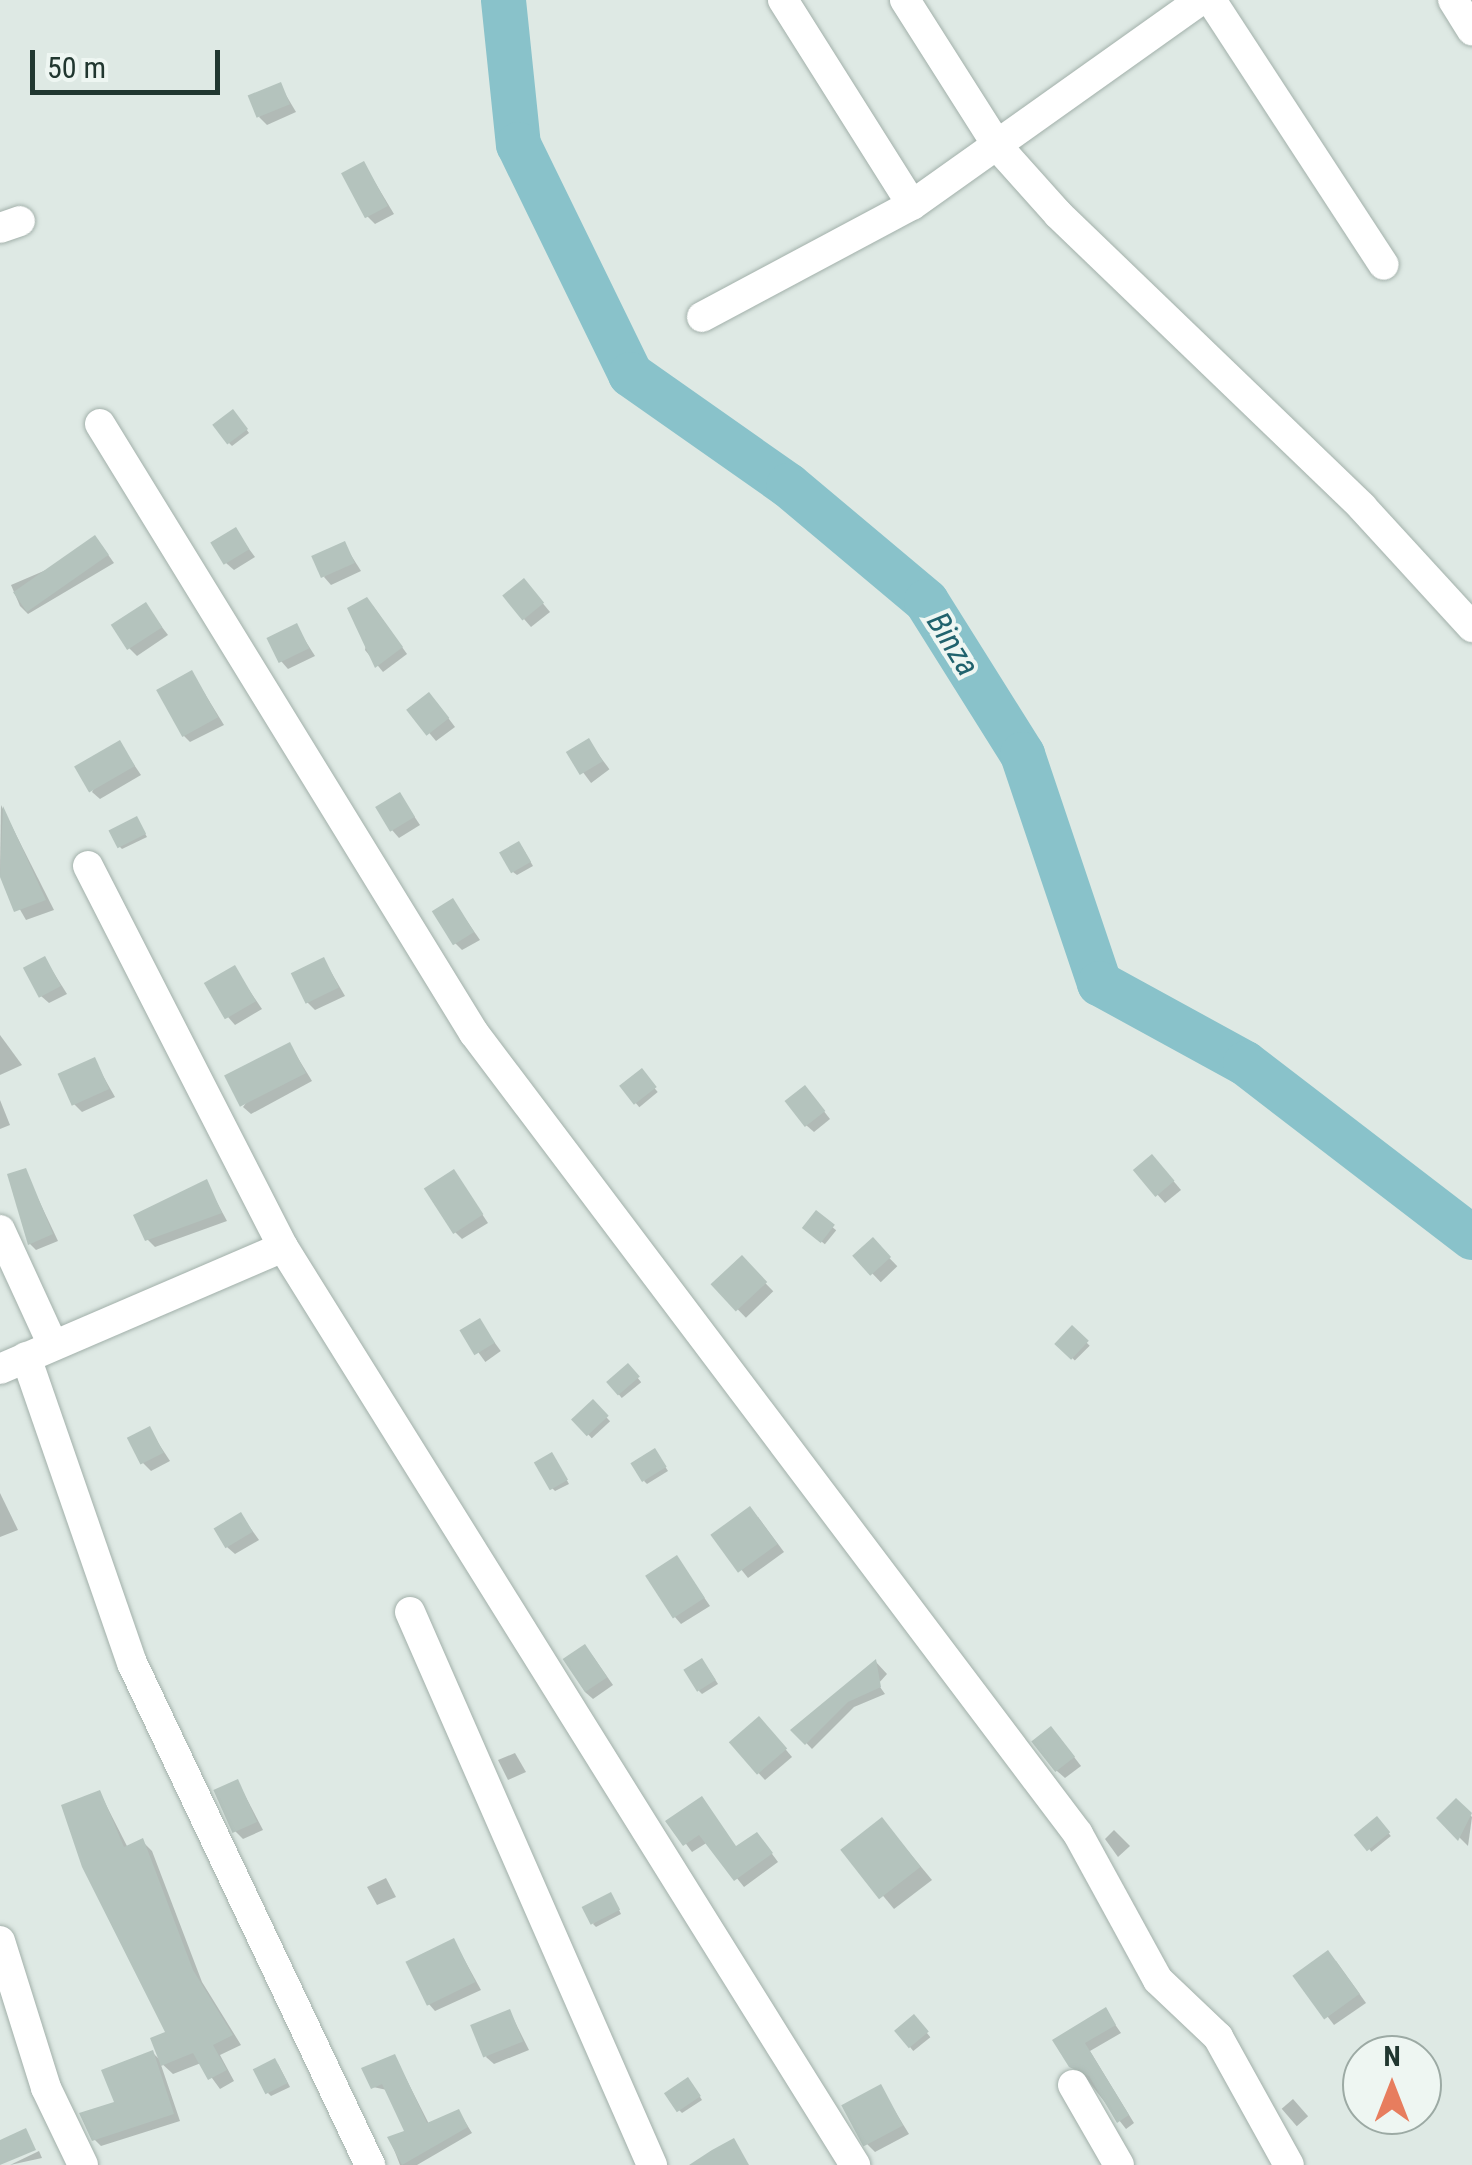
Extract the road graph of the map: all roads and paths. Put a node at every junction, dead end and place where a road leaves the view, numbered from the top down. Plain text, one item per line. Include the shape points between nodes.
1 (783, 0) edge
2 (905, 0) edge
3 (1200, 0) edge
4 (1211, 0) edge
5 (1453, 0) edge
6 (1472, 31) edge
7 (999, 148) junction
8 (912, 206) junction
9 (1384, 265) dead end
10 (702, 317) dead end
11 (100, 424) dead end
12 (1472, 628) edge
13 (88, 866) dead end
14 (0, 1230) edge
15 (283, 1247) junction
16 (27, 1357) edge
17 (410, 1612) dead end
18 (0, 1941) edge
19 (1072, 2085) dead end
20 (82, 2165) edge
21 (370, 2165) edge
22 (652, 2165) edge
23 (855, 2165) edge
24 (1119, 2165) edge
25 (1289, 2165) edge

1 - 8 street
2 - 7 street
3 - 7 street
4 - 9 street
5 - 6 street
7 - 8 street
7 - 12 street
8 - 10 street
11 - 25 street via 474,1034 1078,1834 1158,1980 1218,2037
13 - 15 street
14 - 16 street
15 - 16 street
15 - 23 street
16 - 21 street via 132,1663
17 - 22 street
18 - 20 street via 46,2088
19 - 24 street

